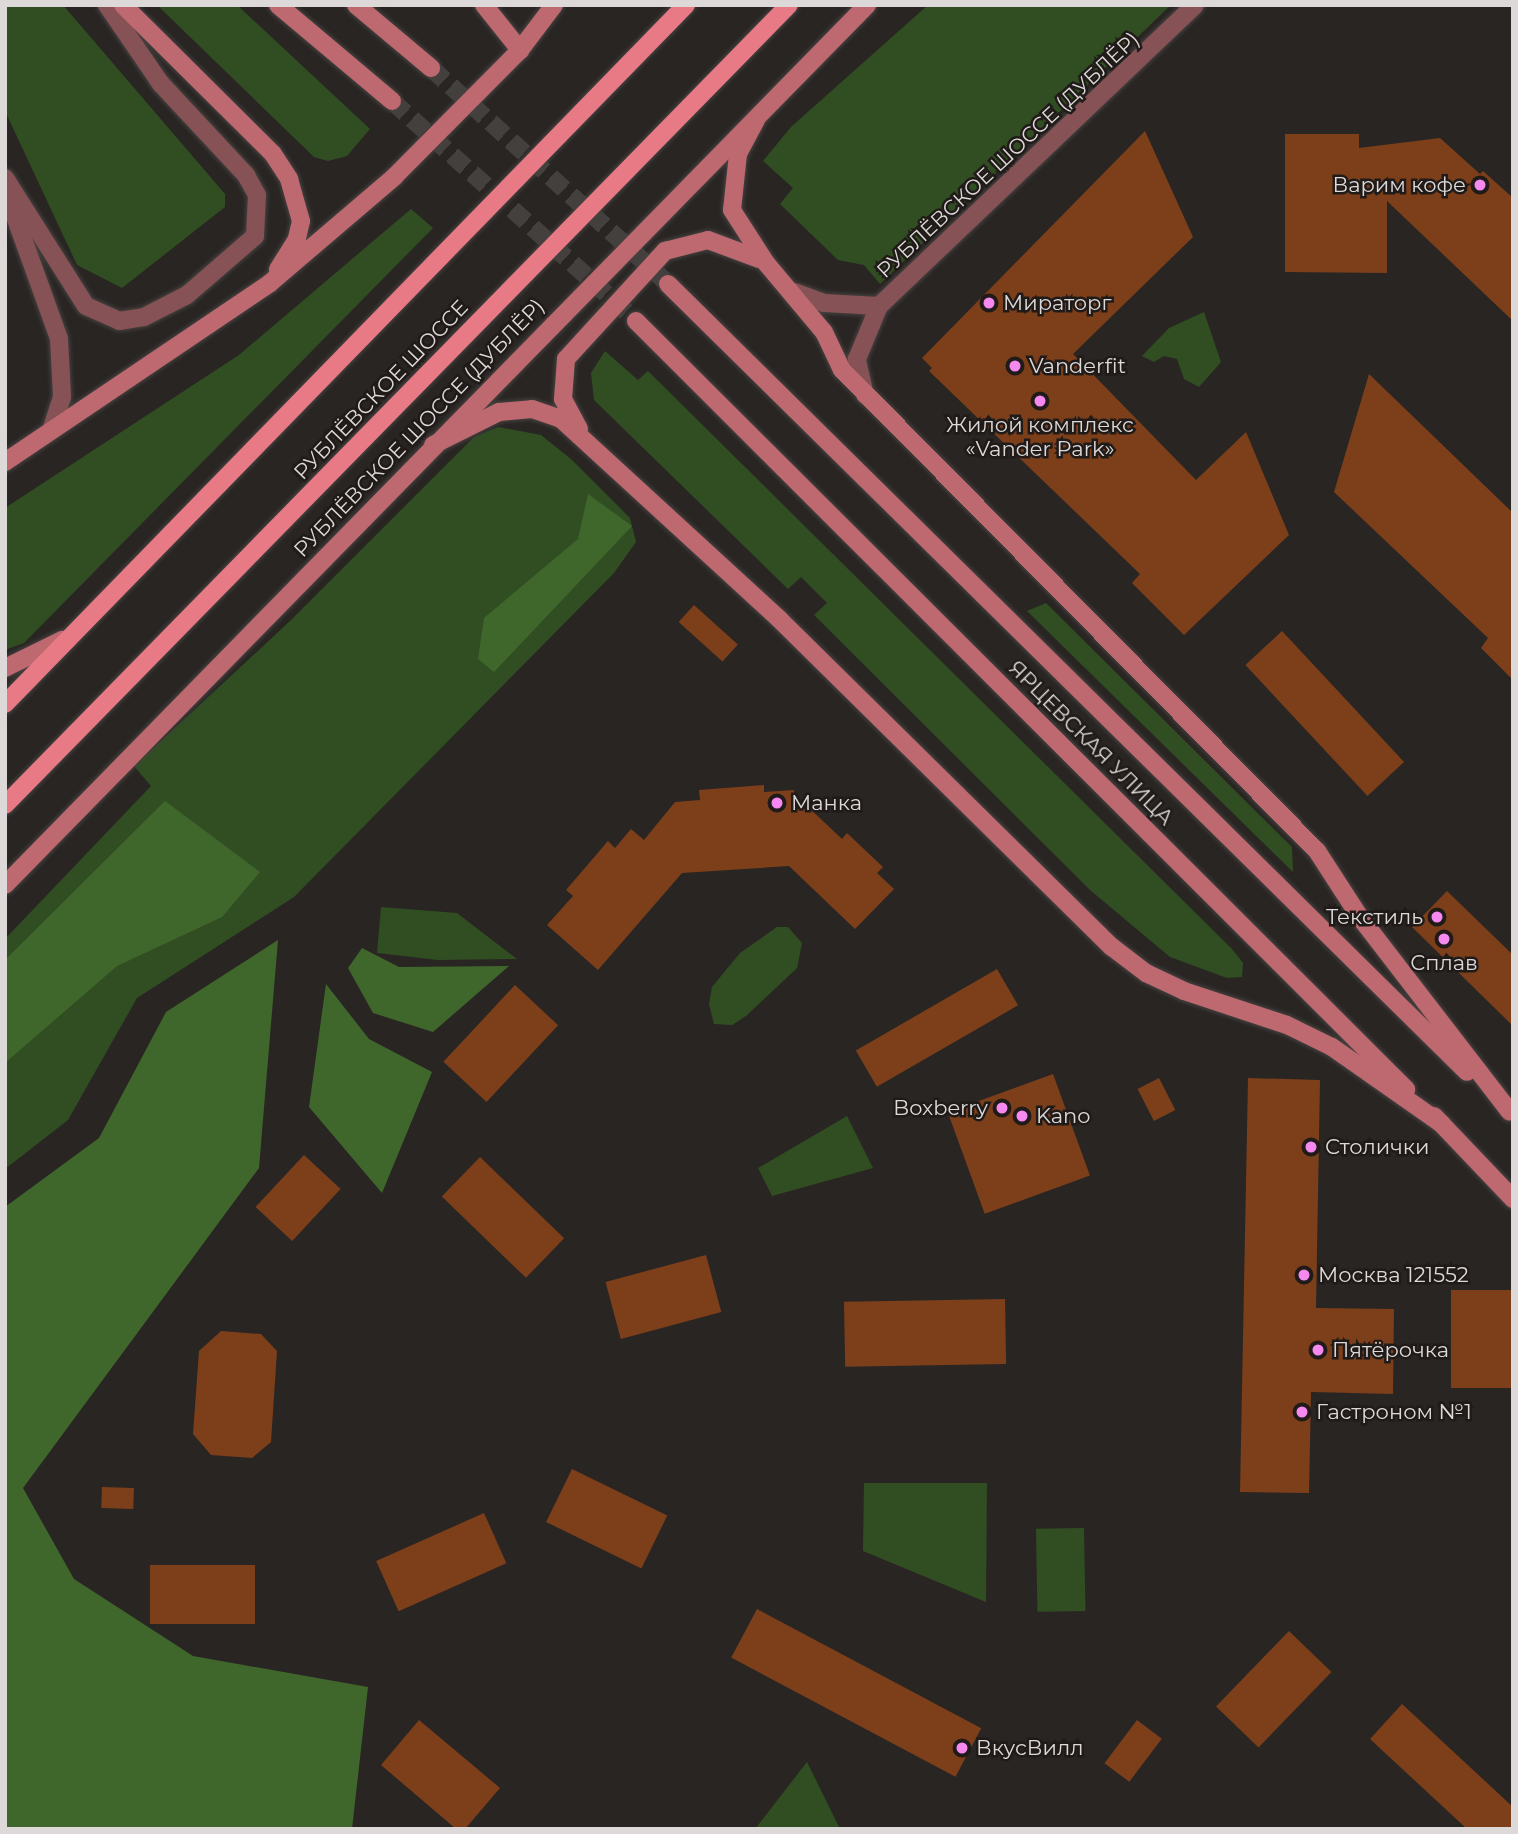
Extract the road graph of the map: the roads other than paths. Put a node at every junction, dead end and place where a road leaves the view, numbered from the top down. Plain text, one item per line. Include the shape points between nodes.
1 (107, 5) edge
2 (122, 5) edge
3 (278, 5) edge
4 (356, 5) edge
5 (484, 5) edge
6 (554, 5) edge
7 (686, 5) edge
8 (789, 5) edge
9 (867, 5) edge
10 (1195, 5) edge
11 (520, 50) junction
12 (431, 68) tunnel mouth
13 (392, 101) tunnel mouth
14 (756, 120) junction
15 (5, 178) edge
16 (5, 191) edge
17 (766, 263) junction
18 (270, 283) junction
19 (668, 284) tunnel mouth
20 (794, 292) junction
21 (879, 306) junction
22 (636, 321) tunnel mouth
23 (869, 403) junction
24 (52, 427) junction
25 (583, 435) junction
26 (433, 446) junction
27 (5, 461) edge
28 (77, 631) junction
29 (5, 668) edge
30 (5, 704) edge
31 (5, 805) edge
32 (5, 885) edge
33 (1511, 1114) edge
34 (1442, 1124) junction
35 (1513, 1199) edge

1 - 15 street via 161,84 246,175 257,195 256,236 187,295 144,317 119,321 86,306
2 - 18 main road via 274,154 289,179 301,220 297,239
3 - 13 main road
4 - 12 main road
5 - 11 main road
6 - 11 main road
7 - 28 main road
8 - 31 main road, РУБЛЁВСКОЕ ШОССЕ
9 - 14 main road, РУБЛЁВСКОЕ ШОССЕ (ДУБЛЁР)
10 - 21 street, РУБЛЁВСКОЕ ШОССЕ (ДУБЛЁР)
11 - 18 main road via 394,177
14 - 17 main road via 738,154 732,210
14 - 26 main road, РУБЛЁВСКОЕ ШОССЕ (ДУБЛЁР)
16 - 24 street via 58,339 62,397
17 - 20 main road
17 - 25 main road via 717,241 687,242 665,251 565,359 563,398
18 - 24 main road
19 - 33 main road, ЯРЦЕВСКАЯ УЛИЦА
20 - 21 street, РУБЛЁВСКОЕ ШОССЕ (ДУБЛЁР) via 824,303
20 - 23 main road
21 - 23 street, РУБЛЁВСКОЕ ШОССЕ (ДУБЛЁР) via 857,359 859,384
22 - 34 main road, ЯРЦЕВСКАЯ УЛИЦА
23 - 33 main road via 1163,689 1317,851 1359,916
24 - 27 main road
25 - 26 main road via 561,419 524,409 479,419
25 - 34 main road via 1112,947 1146,973 1287,1025 1332,1047
26 - 32 main road, РУБЛЁВСКОЕ ШОССЕ (ДУБЛЁР)
28 - 29 main road
28 - 30 main road
34 - 35 main road, ЯРЦЕВСКАЯ УЛИЦА

